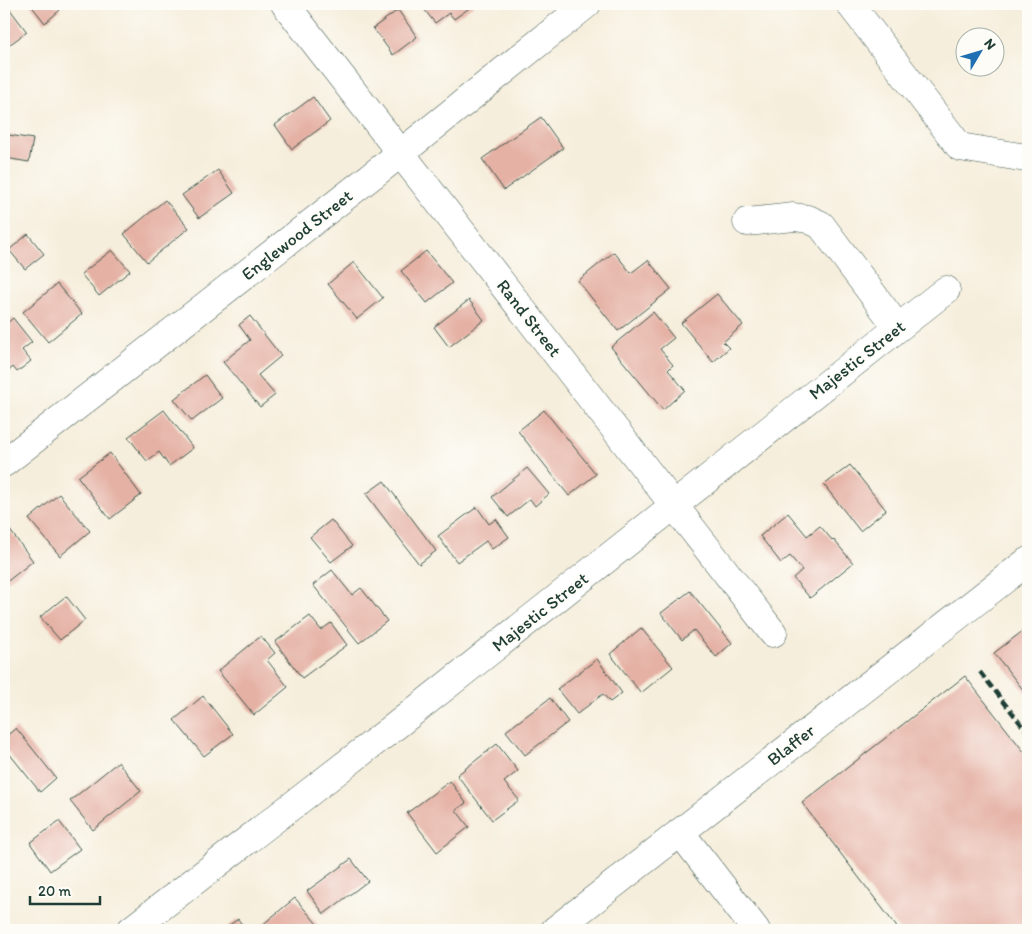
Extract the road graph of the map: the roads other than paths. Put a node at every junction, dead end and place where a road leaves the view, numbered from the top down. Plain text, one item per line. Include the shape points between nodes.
1 (285, 4) edge
2 (587, 4) edge
3 (850, 4) edge
4 (401, 153) junction
5 (1027, 159) edge
6 (747, 222) dead end
7 (946, 290) dead end
8 (898, 328) junction
9 (4, 463) edge
10 (674, 505) junction
11 (1028, 561) edge
12 (773, 632) dead end
13 (680, 832) junction
14 (131, 930) edge
15 (555, 930) edge
16 (756, 930) edge

1 - 4 street, Rand Street
2 - 4 street, Englewood Street
3 - 5 street via 960,147
4 - 9 street, Englewood Street
4 - 10 street, Rand Street
6 - 8 street via 794,217 808,219 821,226
7 - 8 street, Majestic Street
8 - 10 street, Majestic Street
10 - 12 street, Rand Street
10 - 14 street, Majestic Street
11 - 13 street, Blaffer
13 - 15 street, Blaffer
13 - 16 street

